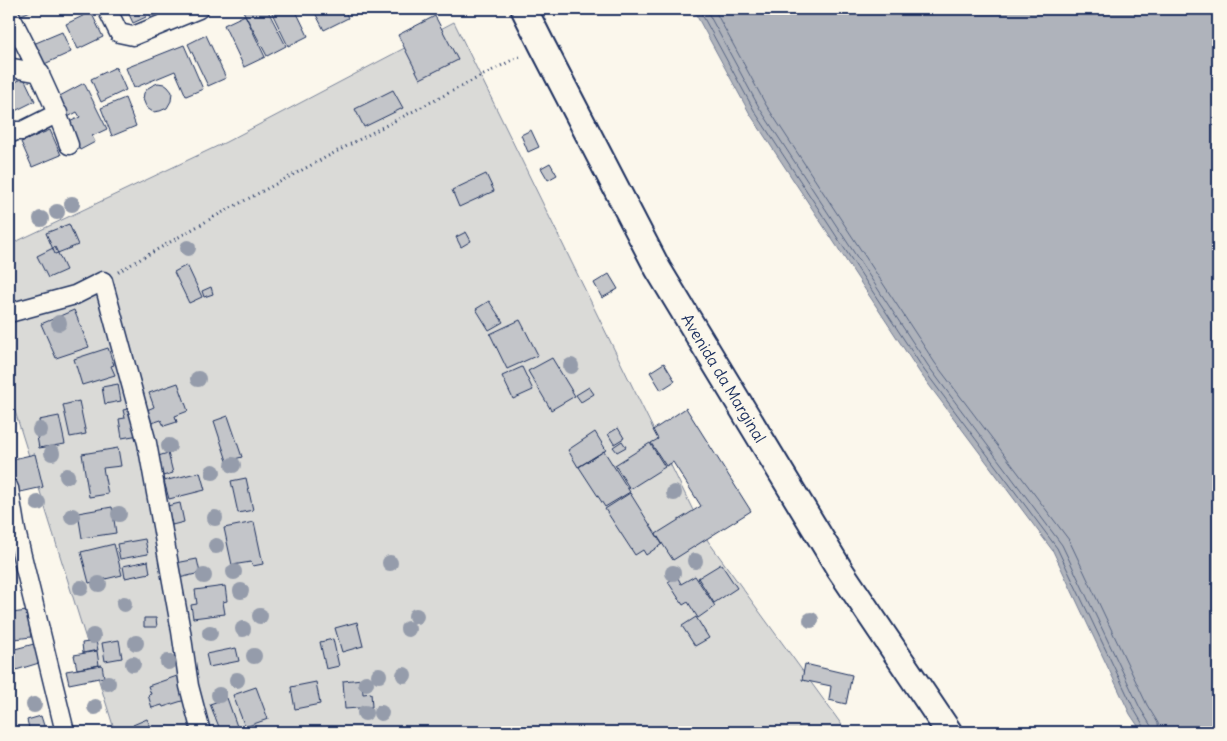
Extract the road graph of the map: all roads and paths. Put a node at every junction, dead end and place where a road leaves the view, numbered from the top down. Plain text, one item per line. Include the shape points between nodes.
1 (107, 9) edge
2 (199, 9) edge
3 (524, 9) edge
4 (9, 13) edge
5 (542, 45) junction
6 (9, 69) edge
7 (40, 73) junction
8 (58, 113) junction
9 (9, 134) edge
10 (70, 145) dead end
11 (103, 282) junction
12 (9, 314) edge
13 (9, 488) edge
14 (65, 732) edge
15 (201, 732) edge
16 (949, 732) edge

1 - 2 street via 119,33 134,36
3 - 5 main road, Avenida da Marginal
4 - 7 street
5 - 11 path via 212,218
5 - 16 main road, Avenida da Marginal via 658,269 840,570
6 - 7 street
7 - 8 street
8 - 9 street
8 - 10 street
11 - 12 street via 75,295
11 - 15 street via 147,443 189,686
13 - 14 street via 16,531

